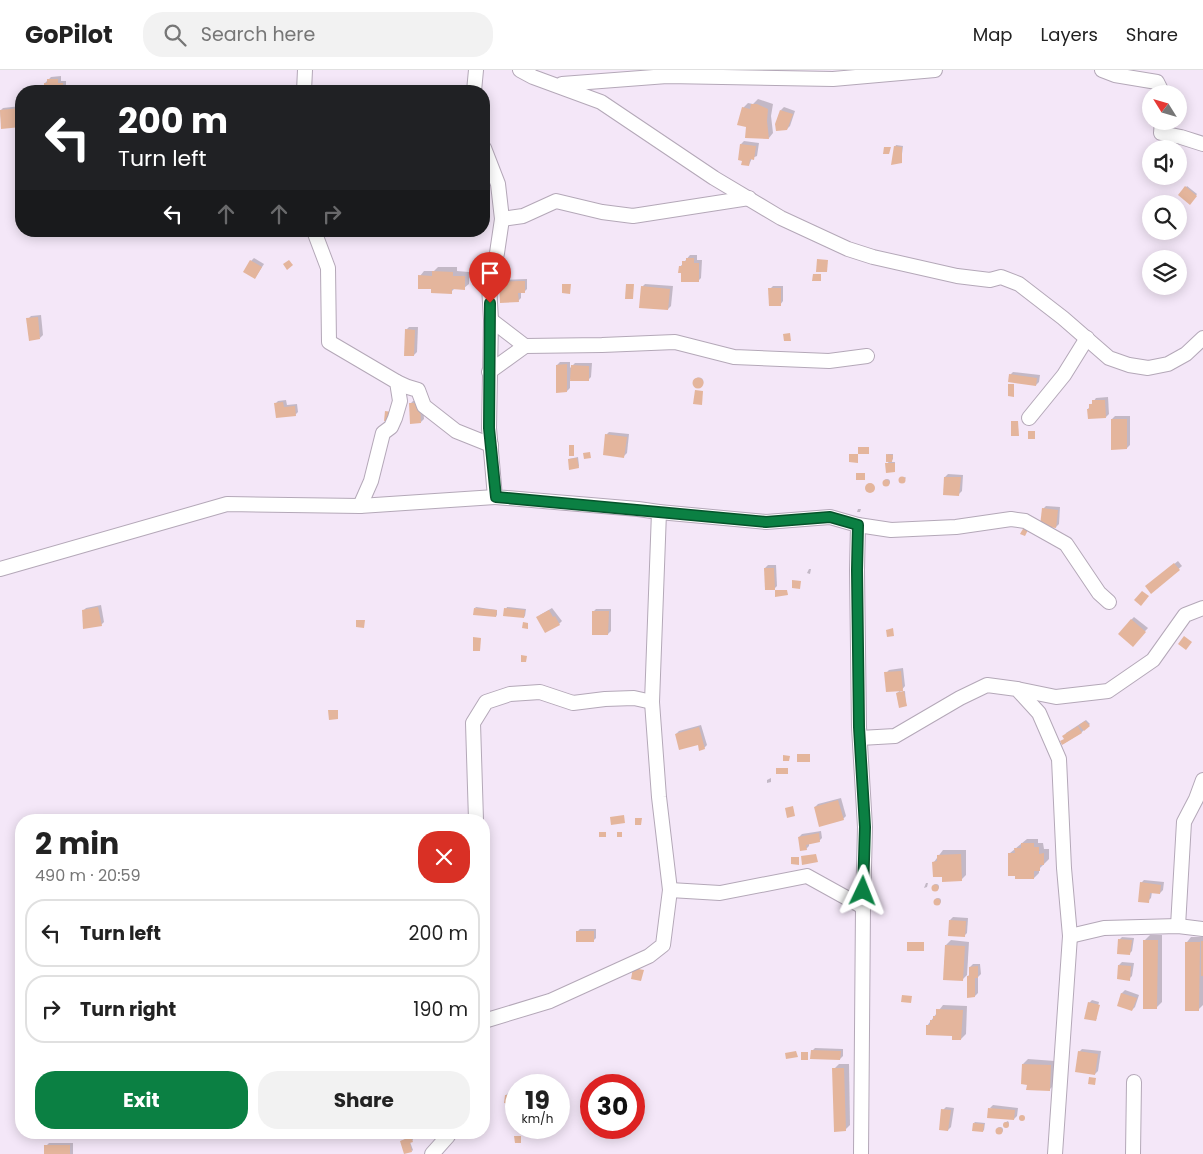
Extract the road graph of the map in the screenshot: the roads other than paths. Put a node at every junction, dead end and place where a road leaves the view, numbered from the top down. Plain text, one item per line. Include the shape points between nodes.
1 (305, 70) edge
2 (476, 70) edge
3 (520, 70) edge
4 (935, 70) edge
5 (1102, 70) edge
6 (585, 76) edge
7 (556, 84) junction
8 (304, 85) edge
9 (475, 85) edge
10 (1158, 85) edge
11 (1161, 130) edge
12 (1203, 144) edge
13 (490, 163) edge
14 (749, 198) junction
15 (502, 219) junction
16 (316, 237) edge
17 (491, 320) junction
18 (1087, 338) junction
19 (1203, 338) edge
20 (525, 346) junction
21 (867, 356) dead end
22 (489, 372) junction
23 (397, 382) junction
24 (1029, 418) dead end
25 (491, 445) junction
26 (496, 497) junction
27 (360, 506) junction
28 (659, 512) junction
29 (858, 525) junction
30 (0, 569) edge
31 (1109, 602) dead end
32 (1203, 608) edge
33 (1017, 689) junction
34 (1056, 696) junction
35 (652, 702) junction
36 (1039, 713) junction
37 (860, 738) junction
38 (1203, 780) edge
39 (476, 814) edge
40 (670, 890) junction
41 (863, 907) junction
42 (1178, 926) junction
43 (1203, 929) edge
44 (1070, 936) junction
45 (490, 1019) edge
46 (1134, 1082) dead end
47 (445, 1139) edge
48 (432, 1154) edge
49 (861, 1154) edge
50 (1055, 1154) edge
51 (1133, 1154) edge

1 - 8 street
2 - 9 street
3 - 7 street
4 - 6 street via 833,79
5 - 10 street via 1115,76 1157,82
6 - 7 street
7 - 14 street via 601,102
11 - 12 street via 1161,133
13 - 15 street via 498,184
14 - 15 street via 633,216 556,201 523,216
14 - 18 street via 781,218 873,257 957,276 990,280 1001,277 1019,284
15 - 17 street via 489,285
16 - 23 street via 328,268 329,342
17 - 20 street
17 - 22 street
18 - 19 street via 1109,358 1148,368 1168,364 1186,354
18 - 24 street via 1064,375
20 - 21 street via 674,342 734,357 829,361
20 - 22 street
22 - 25 street
23 - 25 street via 418,390 424,406 456,431
23 - 27 street via 400,401 395,418 383,433 371,481
25 - 26 street
26 - 27 street
26 - 28 street
27 - 30 street via 226,504
28 - 29 street via 766,522 830,517
28 - 35 street
29 - 31 street via 891,530 956,528 1011,519 1025,521 1066,544 1099,593
29 - 37 street
32 - 34 street via 1185,615 1153,660 1108,691
33 - 34 street
33 - 36 street
33 - 37 street via 987,685 895,736
34 - 36 street
35 - 39 street via 634,698 573,704 540,692 510,694 486,702 473,723
35 - 40 street
36 - 44 street via 1059,759
37 - 41 street via 865,827
38 - 42 street via 1184,822
40 - 41 street via 720,893 807,876
40 - 45 street via 663,945 648,956 550,1000
41 - 49 street
42 - 43 street
42 - 44 street via 1104,928
44 - 50 street
46 - 51 street
47 - 48 street

